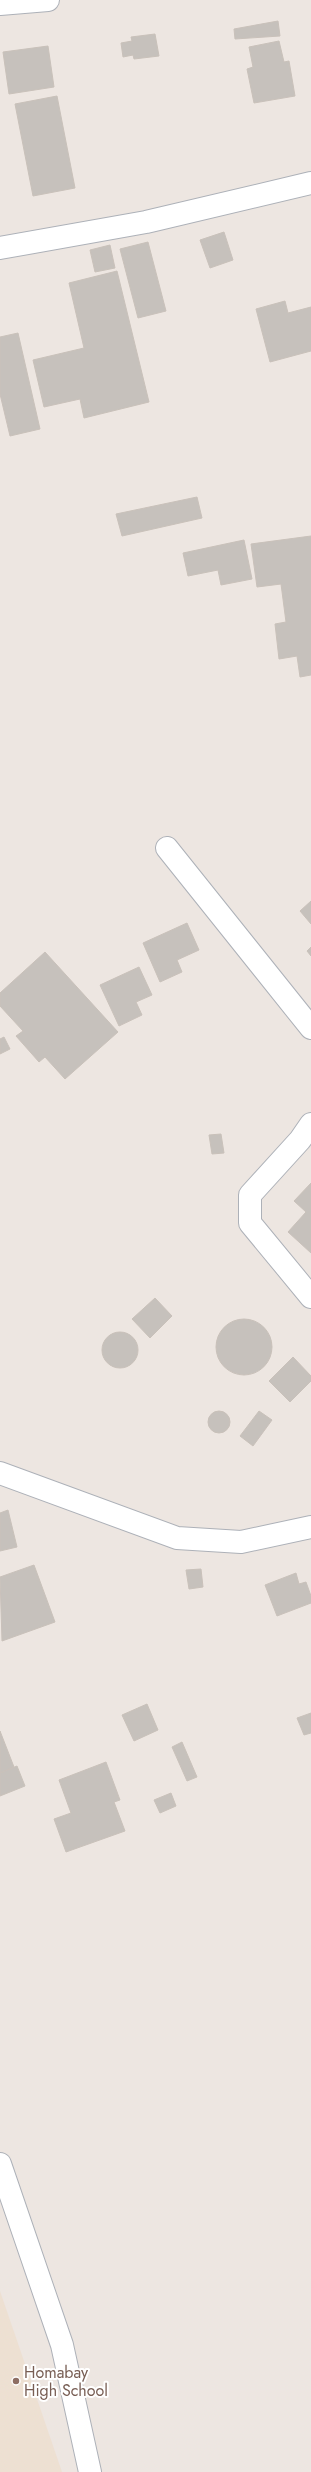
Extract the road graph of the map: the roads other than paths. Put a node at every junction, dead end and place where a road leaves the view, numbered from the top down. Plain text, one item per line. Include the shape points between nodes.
1 (48, 0) edge
2 (0, 4) edge
3 (311, 183) edge
4 (0, 248) edge
5 (167, 848) dead end
6 (311, 1028) edge
7 (311, 1124) edge
8 (311, 1297) edge
9 (0, 1473) edge
10 (311, 1527) edge
11 (0, 2164) edge
12 (90, 2472) edge

1 - 2 street
3 - 4 street via 146,222
5 - 6 street
7 - 8 street via 300,1140 250,1195 250,1223
9 - 10 street via 177,1538 241,1542
11 - 12 street via 62,2345

